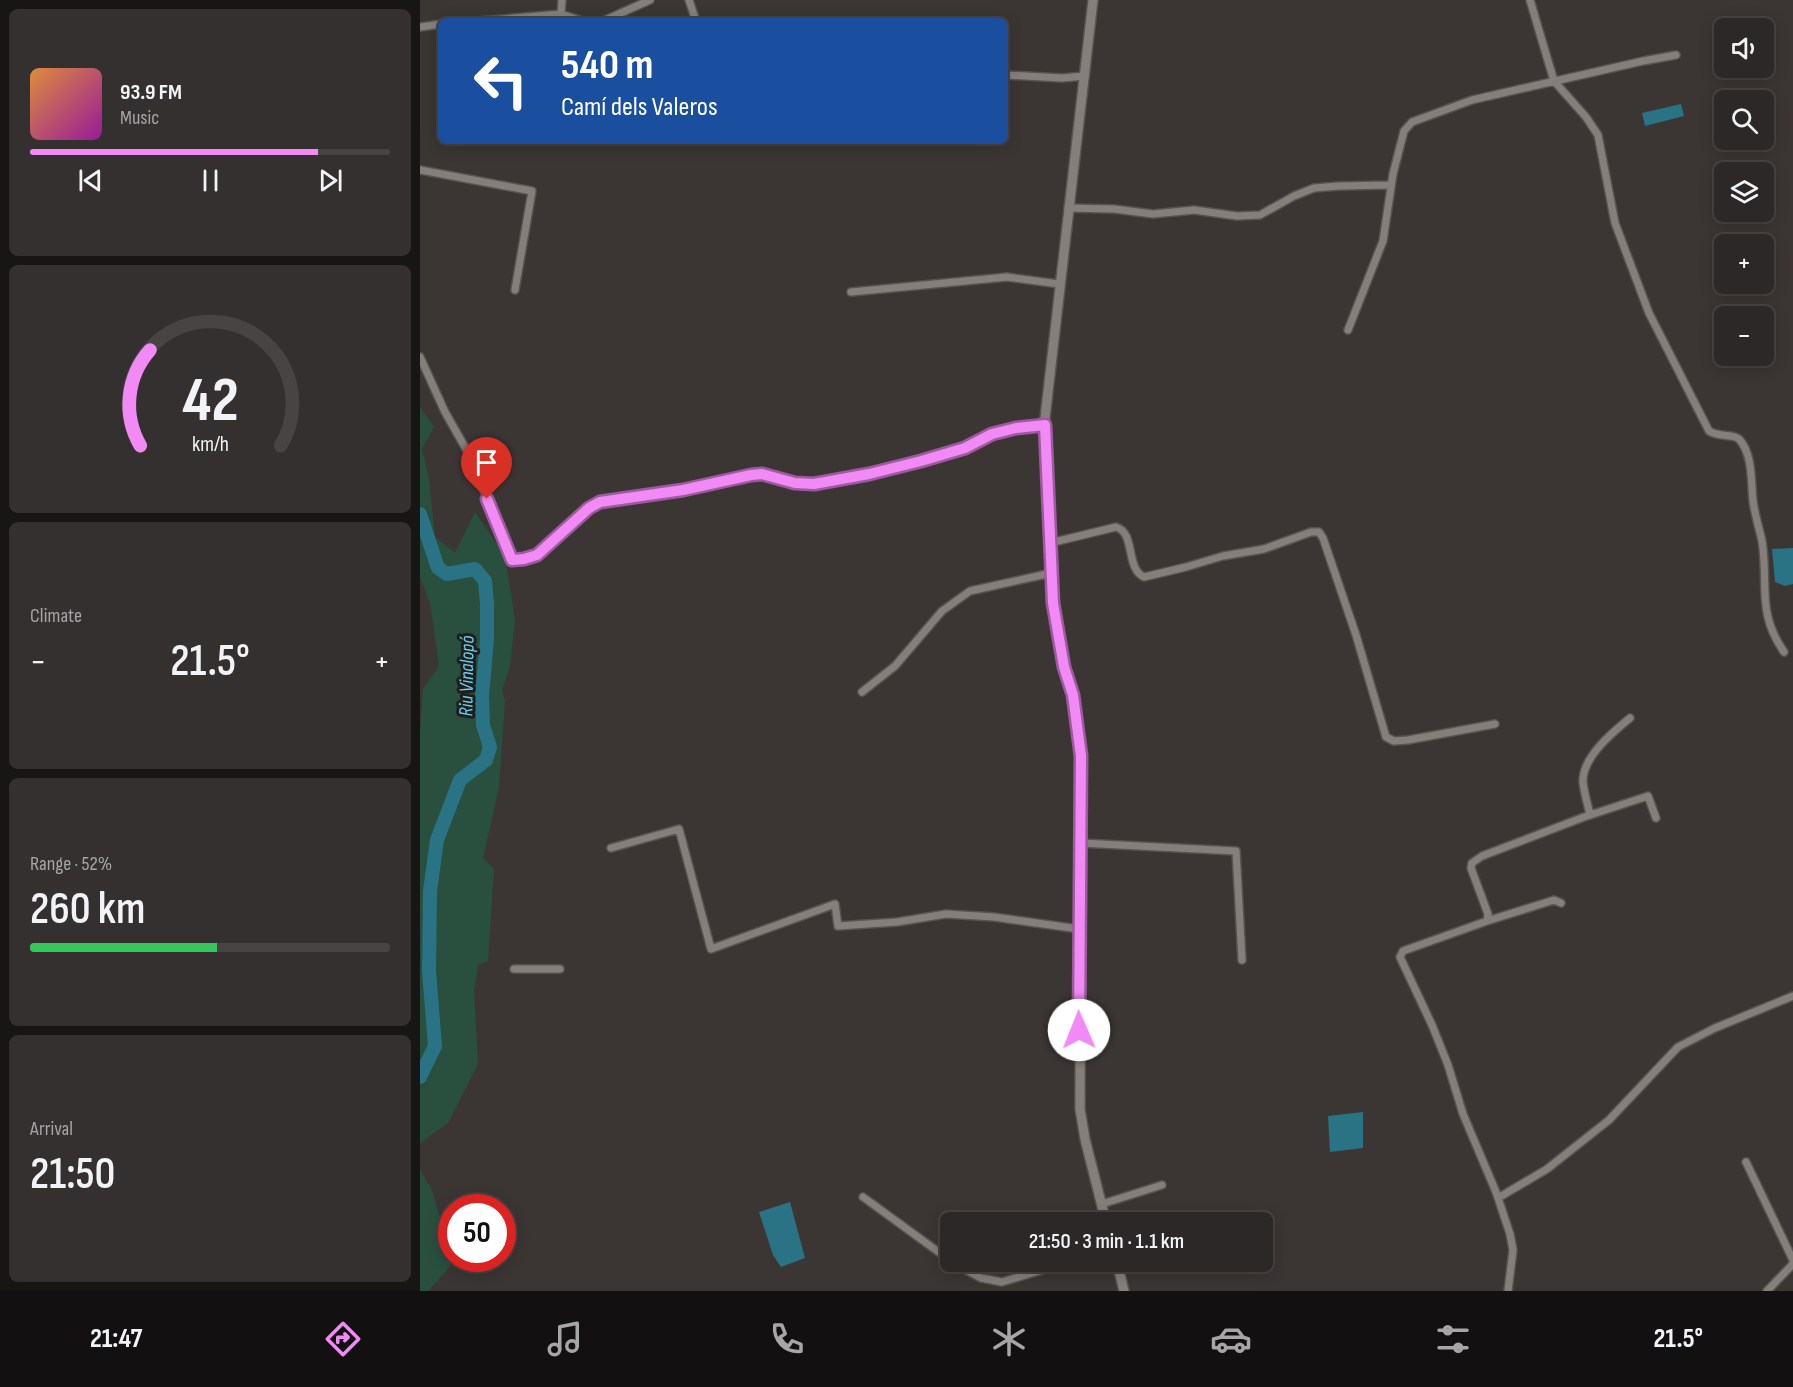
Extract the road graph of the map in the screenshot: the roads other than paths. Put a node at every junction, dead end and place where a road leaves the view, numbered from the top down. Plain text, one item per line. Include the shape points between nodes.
1 (562, 0) edge
2 (650, 0) edge
3 (689, 0) edge
4 (1094, 0) edge
5 (1530, 0) edge
6 (561, 14) junction
7 (515, 18) edge
8 (573, 18) edge
9 (610, 18) edge
10 (695, 18) edge
11 (438, 24) edge
12 (420, 27) edge
13 (1676, 55) dead end
14 (1008, 75) edge
15 (1085, 76) junction
16 (1554, 81) junction
17 (420, 170) edge
18 (1391, 185) junction
19 (1068, 208) junction
20 (1059, 284) junction
21 (515, 290) dead end
22 (851, 292) dead end
23 (1348, 330) dead end
24 (420, 357) edge
25 (1045, 425) junction
26 (1050, 543) junction
27 (1052, 573) junction
28 (1784, 652) dead end
29 (862, 692) dead end
30 (1630, 718) dead end
31 (1495, 724) dead end
32 (1590, 815) junction
33 (1656, 818) dead end
34 (1081, 843) junction
35 (611, 848) dead end
36 (1561, 903) dead end
37 (1487, 921) junction
38 (1079, 929) junction
39 (1242, 960) dead end
40 (514, 969) dead end
41 (560, 969) dead end
42 (1793, 996) edge
43 (1746, 1162) dead end
44 (1162, 1185) dead end
45 (863, 1197) dead end
46 (1498, 1198) junction
47 (1101, 1204) junction
48 (1103, 1212) edge
49 (940, 1253) edge
50 (1793, 1262) edge
51 (970, 1272) edge
52 (1035, 1272) edge
53 (1119, 1272) edge
54 (1124, 1291) edge
55 (1508, 1291) edge
56 (1767, 1291) edge

1 - 6 street
2 - 9 street
3 - 10 street
4 - 15 main road
5 - 16 street
6 - 7 street
6 - 8 street
11 - 12 street
13 - 16 street
14 - 15 street
15 - 19 main road
16 - 18 street via 1472,100 1412,122 1404,131
16 - 28 street via 1598,135 1615,223 1649,313 1701,418 1716,436 1734,436 1740,441 1749,462 1762,542 1766,617
17 - 21 street via 532,190
18 - 19 street via 1314,189 1260,214 1237,216 1194,210 1154,214
18 - 23 street via 1383,241
19 - 20 main road
20 - 22 street via 1006,277
20 - 25 main road
24 - 25 street via 470,456 512,560 537,555 600,502 762,474 814,484 921,461 965,448 992,434
25 - 26 main road
26 - 27 main road
26 - 31 street via 1116,527 1122,529 1134,567 1144,577 1319,532 1356,635 1386,737 1408,740
27 - 29 street via 970,591 942,611 895,666
27 - 34 main road via 1058,633 1078,728
30 - 32 street via 1608,735 1586,766 1583,780
32 - 33 street via 1648,796
32 - 37 street via 1472,863
34 - 38 main road
34 - 39 street via 1236,851
35 - 38 street via 679,829 711,950 835,904 838,926 946,914
36 - 37 street via 1554,900
37 - 46 street via 1403,951 1400,957 1432,1025
38 - 47 main road via 1080,1108
40 - 41 street
42 - 46 street via 1678,1047 1609,1120 1547,1169
43 - 50 street
44 - 47 street
45 - 49 street
46 - 55 street via 1513,1250
47 - 48 main road
50 - 56 street
51 - 52 street via 1002,1282
53 - 54 main road

